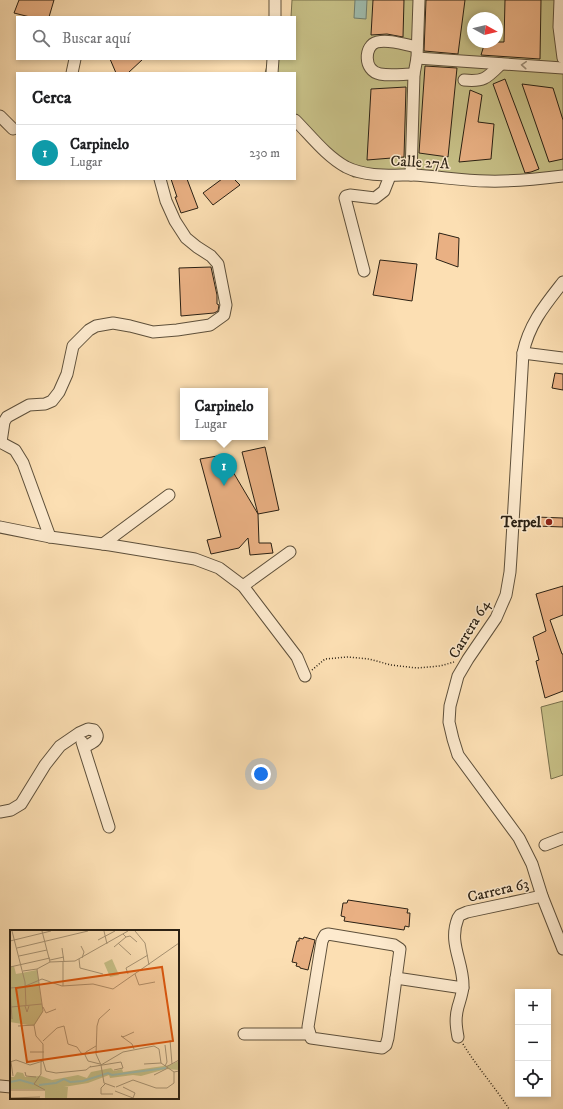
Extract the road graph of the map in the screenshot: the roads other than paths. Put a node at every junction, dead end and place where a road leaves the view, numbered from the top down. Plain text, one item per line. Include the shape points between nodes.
1 (275, 0) edge
2 (419, 0) edge
3 (560, 0) edge
4 (275, 16) edge
5 (417, 52) junction
6 (563, 58) edge
7 (75, 60) edge
8 (273, 60) edge
9 (501, 64) junction
10 (563, 68) edge
11 (72, 72) edge
12 (272, 72) edge
13 (414, 74) junction
14 (464, 80) dead end
15 (0, 116) edge
16 (296, 121) edge
17 (0, 126) edge
18 (15, 130) edge
19 (411, 175) junction
20 (390, 176) junction
21 (563, 176) edge
22 (160, 180) edge
23 (364, 271) dead end
24 (563, 282) edge
25 (523, 353) junction
26 (563, 358) edge
27 (1, 442) edge
28 (169, 495) dead end
29 (0, 527) edge
30 (50, 537) junction
31 (103, 544) junction
32 (290, 552) dead end
33 (242, 586) junction
34 (305, 676) road end
35 (79, 733) junction
36 (84, 748) junction
37 (0, 812) edge
38 (109, 827) dead end
39 (563, 838) edge
40 (545, 845) dead end
41 (542, 896) junction
42 (563, 949) edge
43 (396, 978) junction
44 (463, 988) junction
45 (244, 1034) dead end
46 (310, 1034) junction
47 (458, 1038) road end
48 (0, 1086) edge
49 (10, 1087) edge

1 - 4 street
2 - 5 street
3 - 6 street via 559,27
5 - 9 street
5 - 13 street
5 - 13 street via 385,41 375,42 367,55 367,64 378,74
7 - 11 street
8 - 12 street
10 -> 9 street
9 - 14 street via 482,80
13 - 19 street
15 - 18 street
16 - 20 street, Calle 27A via 333,158 347,167 360,172
17 - 18 street
19 - 20 street, Calle 27A
19 - 21 street, Calle 27A via 500,181
20 - 23 street via 384,191 376,198 350,195 344,198
22 - 27 street via 174,221 186,238 218,264 226,305 224,315 210,325 154,332 113,323 96,326 73,346 67,374 59,392 45,404 29,405 7,417
24 - 25 street, Carrera 64 via 532,324
25 - 26 street
25 - 41 street, Carrera 64 via 510,572 506,595 496,618 458,676 450,706 449,722 458,755 519,838 532,864
27 - 30 street via 15,450 23,463
28 - 31 street
29 - 30 street
30 - 31 street
31 - 33 street via 195,559 219,568
32 - 33 street
33 - 34 street via 297,657
35 - 36 street
35 - 36 street via 91,729 98,736 95,742
35 - 37 street via 60,746 20,804 11,810
36 - 38 street
39 - 40 street
41 - 42 street, Carrera 64
41 - 44 street, Carrera 63 via 460,915 454,938
43 - 44 street
43 - 46 street via 388,1038 382,1048 316,1039
43 - 46 street via 400,952 398,946 325,935 308,1027
44 - 47 street, Carrera 63 via 455,1023
45 - 46 street
48 - 49 street

